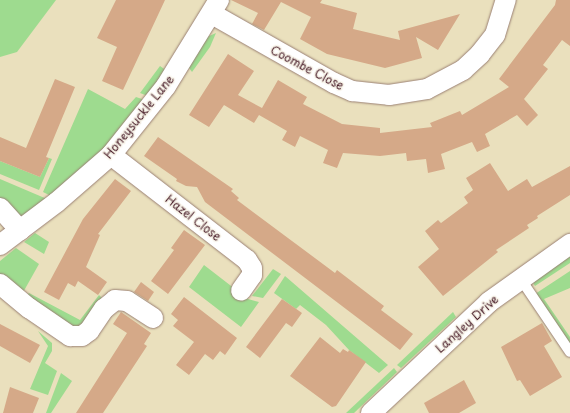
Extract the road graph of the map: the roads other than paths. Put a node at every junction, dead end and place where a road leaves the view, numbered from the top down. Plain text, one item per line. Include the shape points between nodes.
1 (506, 0) edge
2 (216, 7) edge
3 (111, 155) junction
4 (0, 208) edge
5 (20, 230) junction
6 (570, 244) edge
7 (0, 245) edge
8 (520, 278) junction
9 (0, 284) edge
10 (241, 291) dead end
11 (153, 318) dead end
12 (570, 352) edge
13 (382, 410) edge

1 - 2 street, Coombe Close via 495,35 463,70 427,90 389,95 352,91 334,83
2 - 3 street, Honeysuckle Lane via 166,86
3 - 5 street, Honeysuckle Lane via 58,202
3 - 10 street, Hazel Close via 247,260 252,268 252,274
4 - 5 street
5 - 7 street, Honeysuckle Lane
6 - 8 street, Langley Drive
8 - 12 lane
8 - 13 street, Langley Drive via 459,328
9 - 11 street via 70,336 82,336 89,331 104,309 115,300 127,301

